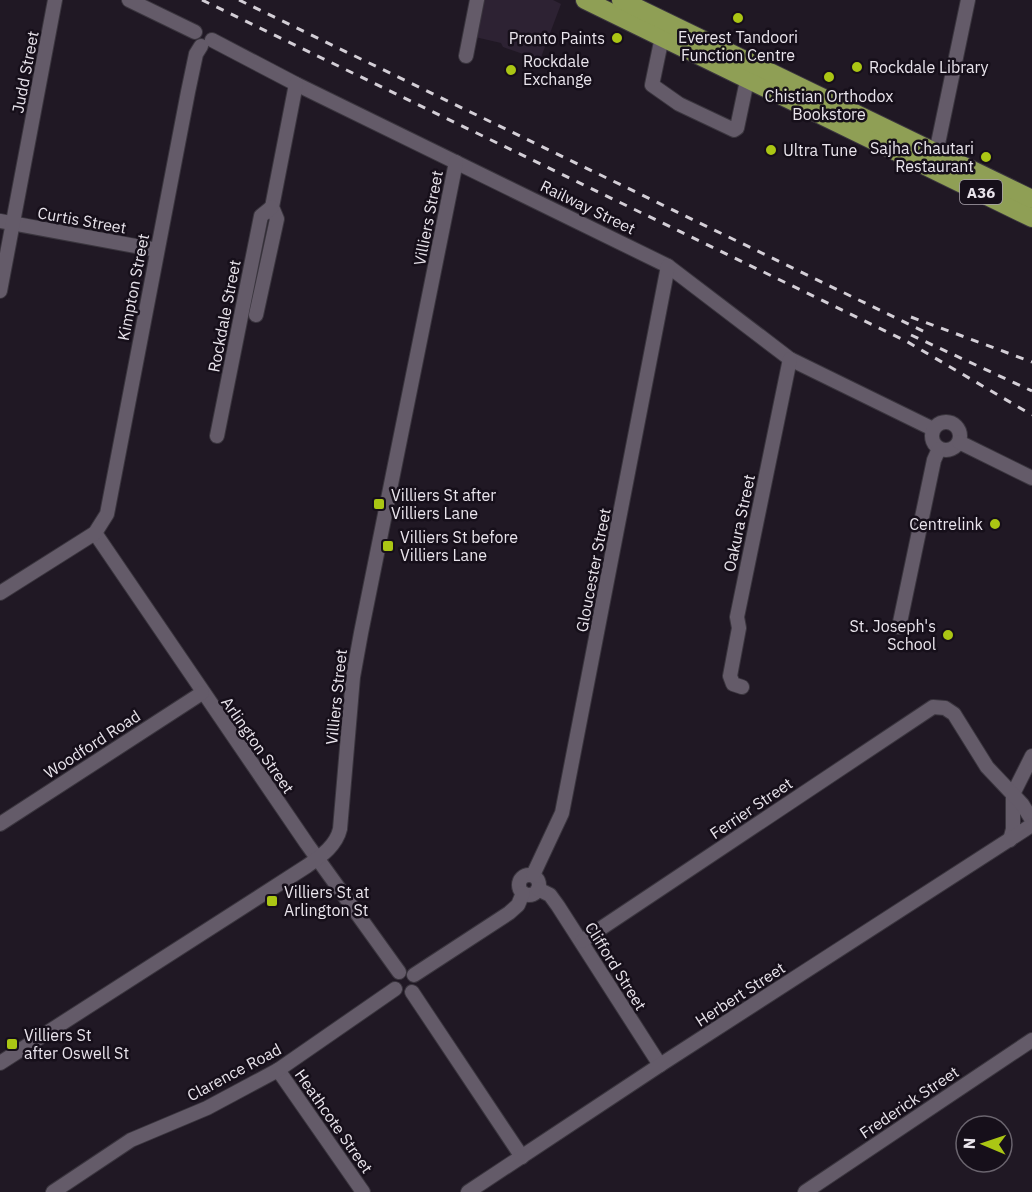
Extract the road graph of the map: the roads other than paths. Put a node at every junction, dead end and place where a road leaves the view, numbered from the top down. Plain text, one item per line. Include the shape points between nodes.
1 (55, 0) edge
2 (129, 0) edge
3 (477, 0) edge
4 (585, 0) edge
5 (621, 0) edge
6 (968, 0) edge
7 (665, 30) junction
8 (207, 43) junction
9 (466, 56) dead end
10 (749, 71) junction
11 (296, 84) junction
12 (933, 160) junction
13 (456, 162) junction
14 (1032, 200) edge
15 (272, 207) junction
16 (1032, 218) edge
17 (7, 223) edge
18 (157, 250) junction
19 (668, 266) junction
20 (0, 291) edge
21 (256, 315) dead end
22 (790, 359) junction
23 (933, 429) junction
24 (217, 436) dead end
25 (958, 442) junction
26 (939, 449) junction
27 (1032, 478) edge
28 (95, 533) junction
29 (0, 593) edge
30 (899, 627) dead end
31 (742, 687) dead end
32 (202, 693) junction
33 (1032, 756) edge
34 (1013, 794) junction
35 (1032, 820) edge
36 (0, 824) edge
37 (1032, 825) edge
38 (1010, 840) junction
39 (317, 859) junction
40 (533, 875) junction
41 (538, 889) junction
42 (523, 893) junction
43 (582, 941) junction
44 (399, 972) junction
45 (414, 975) junction
46 (395, 988) junction
47 (412, 992) junction
48 (1032, 1040) edge
49 (0, 1063) edge
50 (660, 1065) junction
51 (278, 1070) junction
52 (522, 1157) junction
53 (53, 1192) edge
54 (363, 1192) edge
55 (468, 1192) edge
56 (805, 1192) edge

1 - 17 street, Judd Street
2 - 8 street via 195,32 194,39
3 - 9 street
4 - 7 highway, A36
5 - 7 highway, A36
6 - 12 street
7 - 10 highway, A36
7 - 10 street via 652,85 679,105 734,130
8 - 11 street, Railway Street
8 - 18 street, Kimpton Street via 196,54
10 - 12 highway, A36
11 - 13 street, Railway Street
11 - 15 street, Rockdale Street
12 - 14 highway, A36
12 - 16 highway, A36
13 - 19 street, Railway Street
13 - 39 street, Villiers Street via 353,677 340,829 338,838
15 - 21 street, Rockdale Street via 277,219
15 - 24 street, Rockdale Street via 261,216
17 - 18 street, Curtis Street
17 - 20 street, Judd Street
18 - 28 street, Kimpton Street via 107,514
19 - 22 street, Railway Street
19 - 40 street, Gloucester Street via 562,813
22 - 23 street, Railway Street
22 - 31 street, Oakura Street via 737,617 739,628 730,679
23 - 25 street via 941,422 955,424 960,433
23 - 26 street via 931,438
25 - 26 street via 948,450
25 - 27 street
26 - 30 street
28 - 29 street
28 - 32 street, Arlington Street
32 - 36 street, Woodford Road
32 - 39 street, Arlington Street
33 - 34 street
34 - 35 street
34 - 38 street
34 - 43 street, Ferrier Street via 987,767 954,714 941,707 929,709
37 - 38 street, Herbert Street
38 - 50 street, Herbert Street
39 - 44 street, Arlington Street
39 - 49 street, Villiers Street
40 - 41 street
40 - 42 street via 526,874 520,879
41 - 42 street via 534,894
41 - 43 street, Clifford Street via 550,895
42 - 45 street via 509,913
43 - 50 street, Clifford Street
44 - 45 street
44 - 46 street via 393,980
45 - 47 street via 416,984
46 - 47 street via 403,994
46 - 51 street, Clarence Road
47 - 52 street
48 - 56 street, Frederick Street
50 - 52 street, Herbert Street
51 - 53 street, Clarence Road via 207,1108 130,1140
51 - 54 street, Heathcote Street
52 - 55 street, Herbert Street

